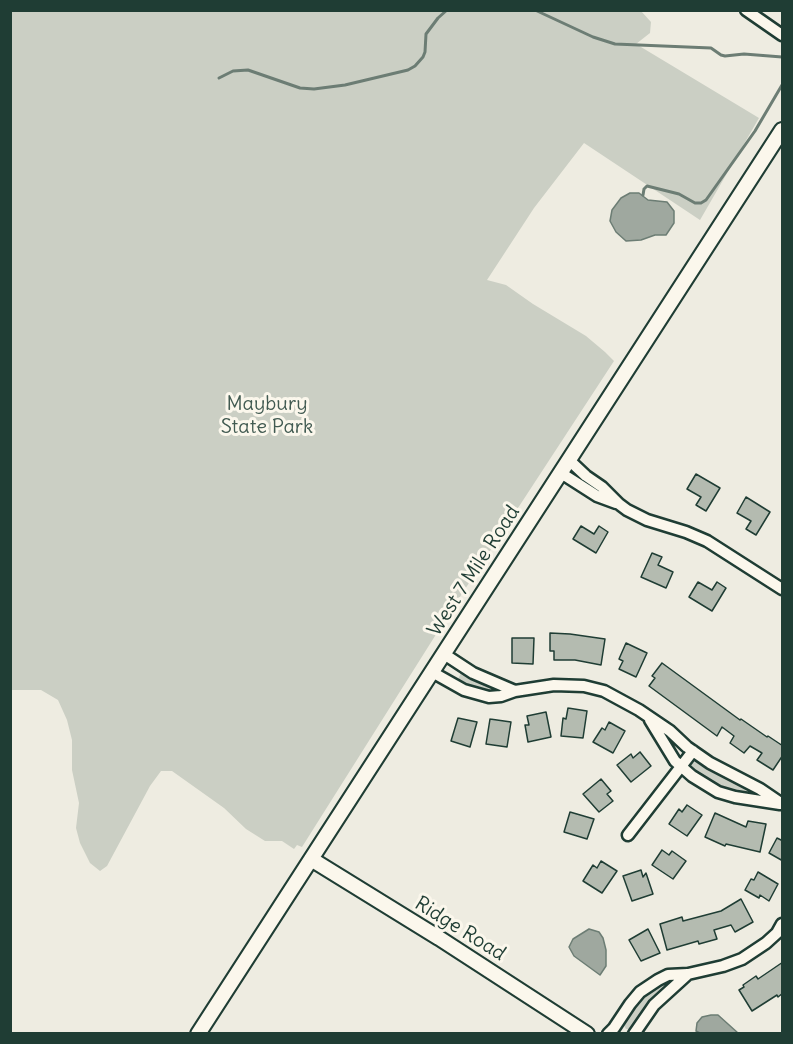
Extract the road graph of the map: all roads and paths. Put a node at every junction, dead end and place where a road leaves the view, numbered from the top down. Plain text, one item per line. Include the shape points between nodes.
1 (747, 10) edge
2 (783, 35) edge
3 (783, 130) edge
4 (570, 460) junction
5 (561, 473) junction
6 (619, 504) junction
7 (783, 589) edge
8 (444, 654) junction
9 (432, 672) junction
10 (515, 691) junction
11 (649, 717) junction
12 (693, 751) junction
13 (681, 766) junction
14 (783, 804) edge
15 (628, 835) dead end
16 (311, 859) junction
17 (783, 924) edge
18 (688, 974) junction
19 (198, 1034) edge
20 (587, 1034) edge
21 (608, 1034) edge
22 (634, 1034) edge

1 - 2 street
3 - 4 street, West 7 Mile Road
4 - 5 street, West 7 Mile Road
4 - 6 street
5 - 6 street via 597,496
5 - 8 street, West 7 Mile Road
6 - 7 street via 647,520 699,538
8 - 9 street, West 7 Mile Road
8 - 10 street via 473,673
9 - 10 street via 464,690 489,697
9 - 16 street, West 7 Mile Road
10 - 11 street via 554,685 584,686 604,691
11 - 12 street
11 - 13 street
12 - 13 street
12 - 14 street
13 - 14 street via 718,792
13 - 15 street
16 - 19 street, West 7 Mile Road
16 - 20 street, Ridge Road
17 - 18 street via 766,943 742,959
18 - 21 street via 669,975 640,992
18 - 22 street via 654,1005

